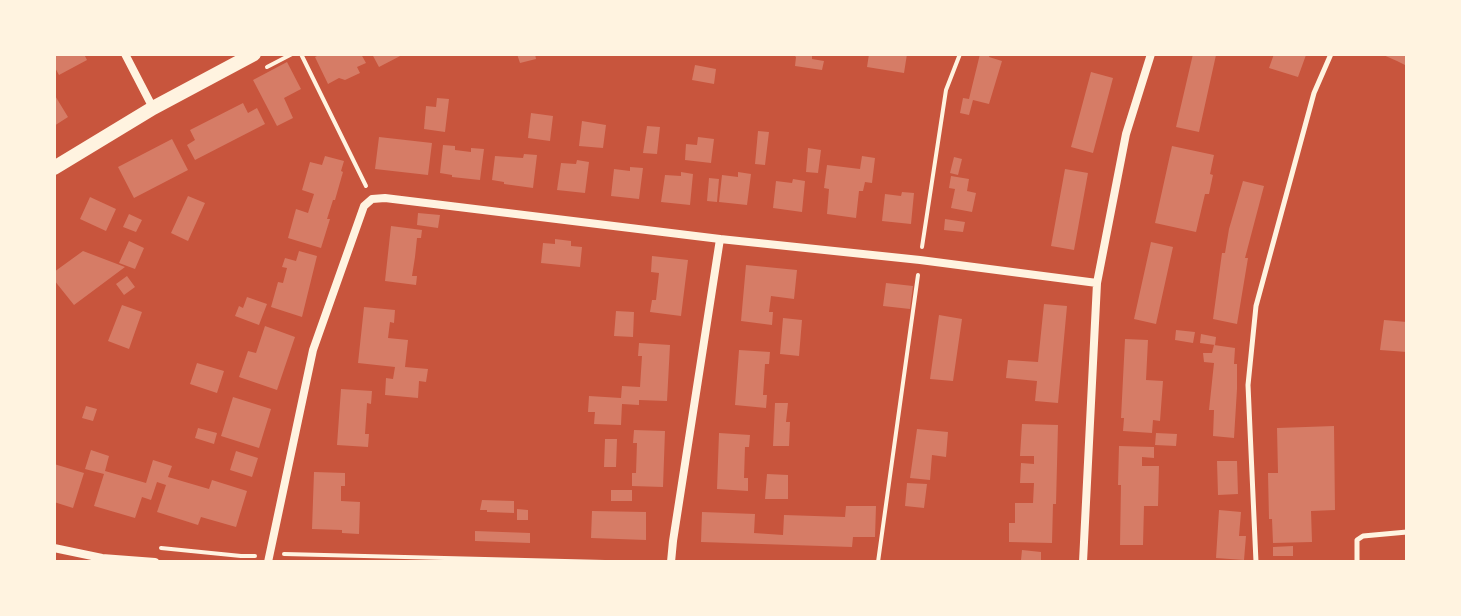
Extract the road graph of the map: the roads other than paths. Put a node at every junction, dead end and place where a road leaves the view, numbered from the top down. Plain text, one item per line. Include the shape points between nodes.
1 (125, 54) edge
2 (254, 54) edge
3 (1151, 54) edge
4 (1331, 54) edge
5 (153, 108) junction
6 (54, 168) edge
7 (720, 239) junction
8 (1097, 283) junction
9 (1407, 532) edge
10 (54, 548) edge
11 (268, 559) edge
12 (102, 560) edge
13 (155, 562) edge
14 (671, 562) edge
15 (1083, 562) edge
16 (1256, 562) edge
17 (1357, 562) edge

1 - 5 street
2 - 5 main road
3 - 8 street via 1126,134
4 - 16 lane via 1314,93 1256,306 1248,385
5 - 6 main road
7 - 8 street
7 - 11 street via 372,199 364,206 313,350
7 - 14 street
8 - 15 street
9 - 17 lane via 1363,536 1357,540
10 - 12 street
12 - 13 street

